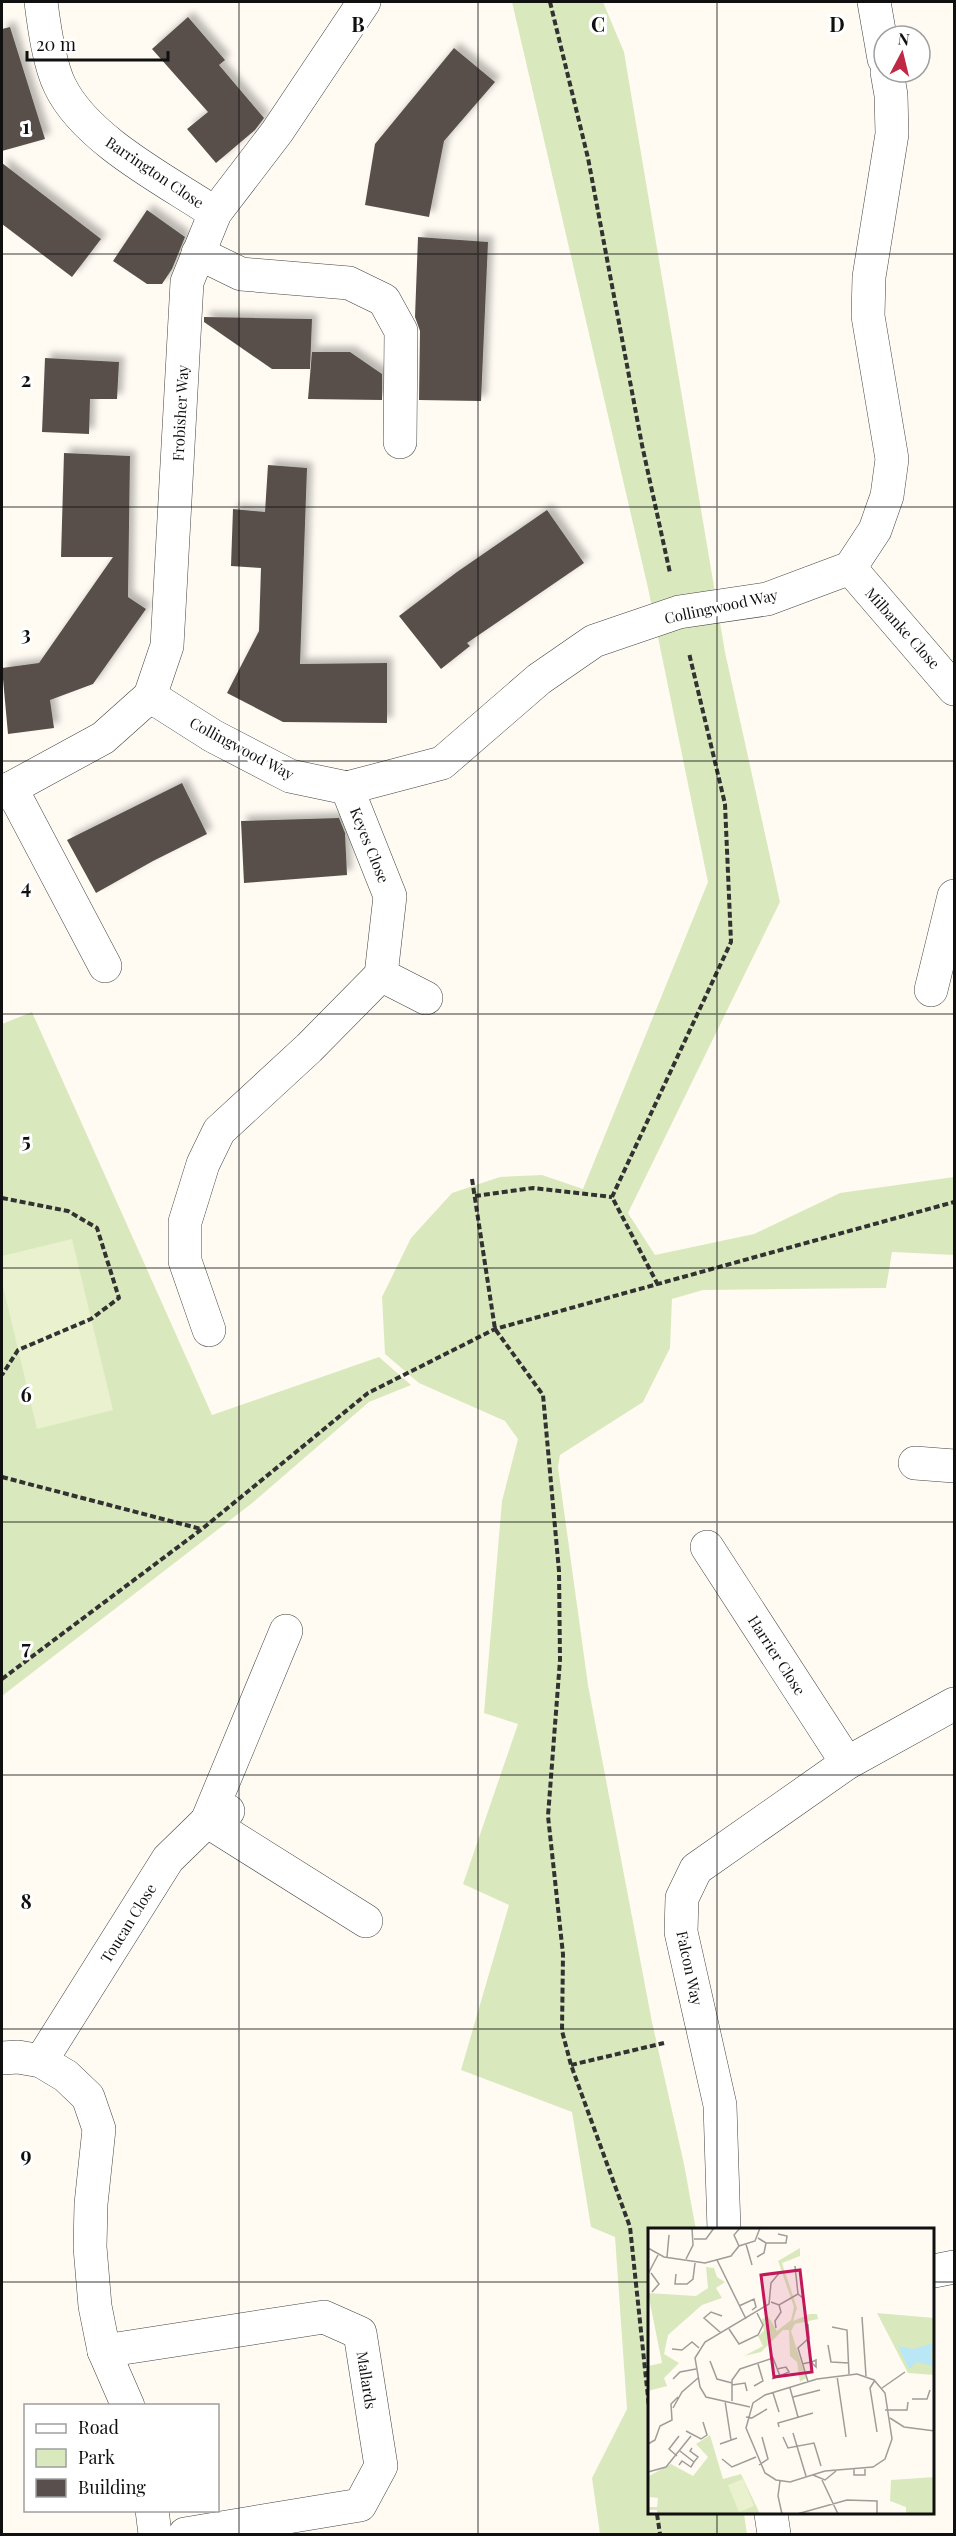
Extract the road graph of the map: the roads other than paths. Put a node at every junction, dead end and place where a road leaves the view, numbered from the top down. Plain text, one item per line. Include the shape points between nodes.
1 (41, 2) edge
2 (364, 2) edge
3 (874, 2) edge
4 (878, 24) edge
5 (889, 84) edge
6 (215, 213) junction
7 (198, 253) junction
8 (400, 442) dead end
9 (849, 568) junction
10 (954, 688) edge
11 (150, 696) junction
12 (347, 788) junction
13 (6, 791) edge
14 (954, 904) edge
15 (105, 966) dead end
16 (381, 975) junction
17 (931, 990) dead end
18 (426, 998) dead end
19 (209, 1330) dead end
20 (915, 1463) dead end
21 (954, 1466) edge
22 (707, 1547) dead end
23 (286, 1631) dead end
24 (954, 1705) edge
25 (847, 1763) junction
26 (237, 1807) dead end
27 (207, 1821) junction
28 (366, 1921) dead end
29 (2, 2058) edge
30 (40, 2061) junction
31 (724, 2228) edge
32 (104, 2351) junction
33 (127, 2404) edge
34 (152, 2512) edge
35 (771, 2515) edge
36 (155, 2535) edge
37 (185, 2535) edge
38 (774, 2535) edge

1 - 6 street, Barrington Close via 60,86 82,117 108,142
2 - 6 street, Frobisher Way via 277,132
3 - 4 street
5 - 9 street via 892,134 869,277 868,316 892,459 875,530
6 - 7 street, Frobisher Way
7 - 8 street via 241,274 349,283 384,300 401,331
7 - 11 street, Frobisher Way via 187,282 167,646
9 - 10 street, Milbanke Close
9 - 12 street, Collingwood Way via 767,599 679,612 594,641 539,679 442,763
11 - 12 street, Collingwood Way via 213,736 290,776
11 - 13 street, Frobisher Way via 103,738
12 - 16 street, Keyes Close via 390,896
13 - 15 street
14 - 17 street
16 - 18 street
16 - 19 street via 219,1131 203,1164 185,1222 185,1261
20 - 21 street
22 - 25 street, Harrier Close
23 - 27 street
24 - 25 street, Falcon Way
25 - 31 street, Falcon Way via 696,1869 682,1898 681,1932 720,2105
26 - 27 street, Toucan Close
27 - 28 street
27 - 30 street, Toucan Close via 168,1858
29 - 30 street
30 - 32 street via 66,2076 88,2097 99,2129 90,2247
32 - 33 street
32 - 37 street, Mallards via 324,2317 360,2333 381,2466 360,2505
34 - 36 street
35 - 38 street

